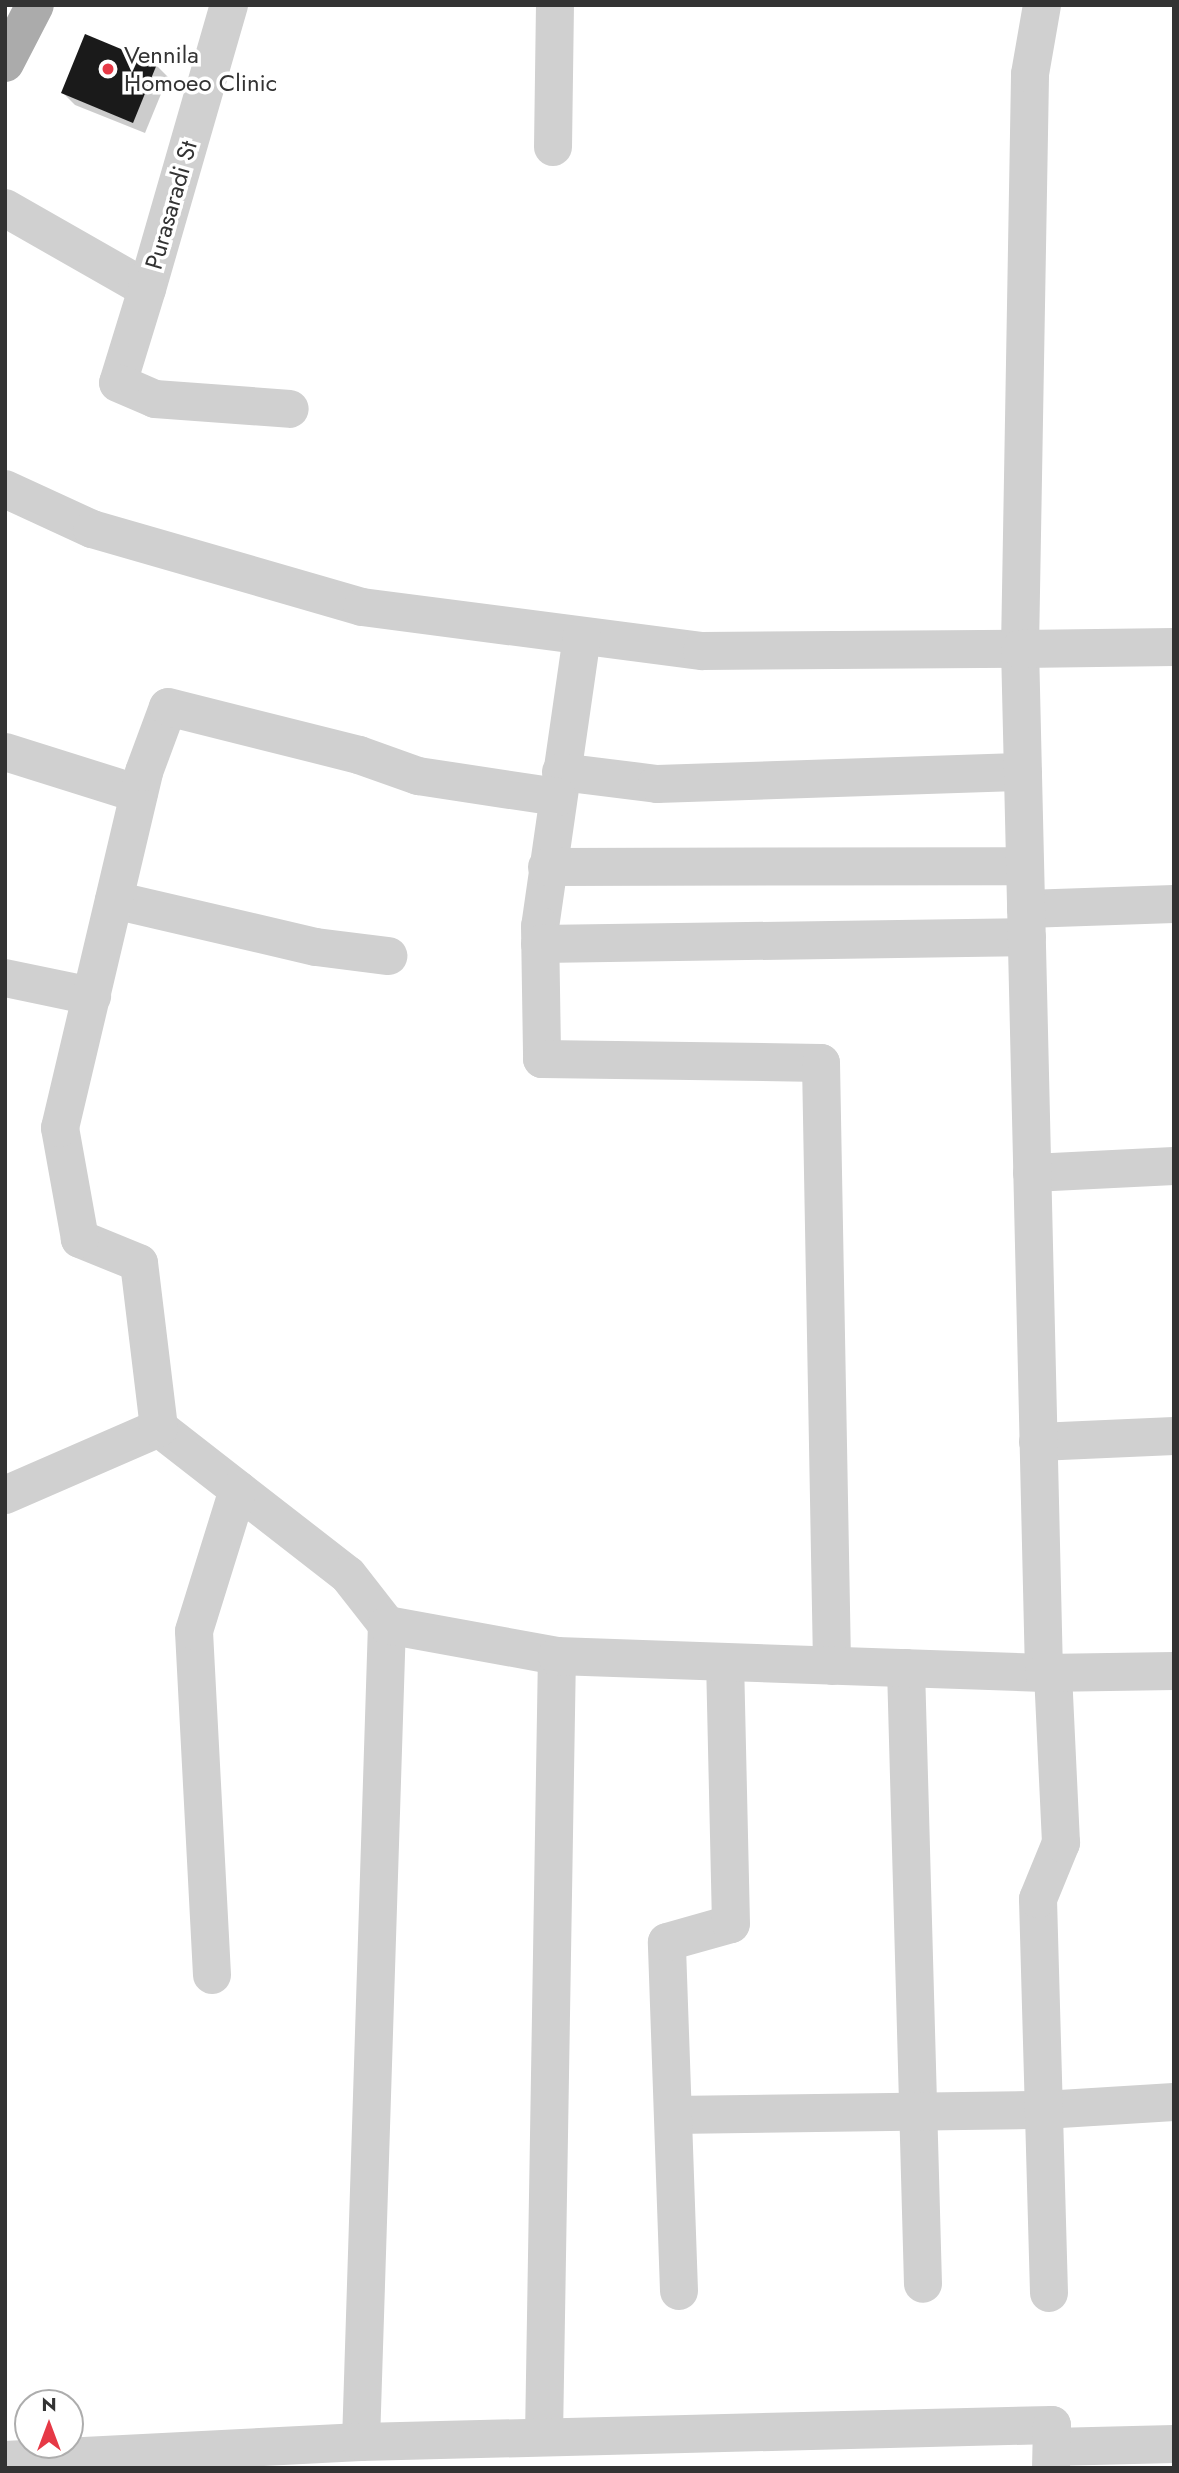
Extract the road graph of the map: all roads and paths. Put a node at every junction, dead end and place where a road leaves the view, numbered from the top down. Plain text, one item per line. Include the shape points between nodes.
1 (35, 5) edge
2 (229, 5) edge
3 (555, 5) edge
4 (1042, 5) edge
5 (5, 63) edge
6 (553, 147) dead end
7 (5, 208) edge
8 (147, 289) junction
9 (290, 409) dead end
10 (5, 489) edge
11 (582, 636) junction
12 (1174, 647) edge
13 (1020, 649) junction
14 (5, 752) edge
15 (1023, 772) junction
16 (559, 785) junction
17 (139, 794) junction
18 (1025, 866) junction
19 (547, 867) junction
20 (114, 900) junction
21 (1174, 904) edge
22 (1026, 923) junction
23 (540, 944) junction
24 (388, 956) dead end
25 (5, 978) edge
26 (92, 996) junction
27 (1174, 1167) edge
28 (1032, 1173) junction
29 (159, 1428) junction
30 (1174, 1436) edge
31 (1038, 1442) junction
32 (238, 1490) junction
33 (5, 1495) edge
34 (387, 1625) junction
35 (556, 1656) junction
36 (724, 1664) junction
37 (832, 1665) junction
38 (906, 1668) junction
39 (1174, 1671) edge
40 (1048, 1673) junction
41 (212, 1975) dead end
42 (1174, 2102) edge
43 (1044, 2110) junction
44 (918, 2113) junction
45 (673, 2115) junction
46 (923, 2284) dead end
47 (679, 2291) dead end
48 (1049, 2293) dead end
49 (544, 2437) junction
50 (361, 2441) junction
51 (1174, 2444) edge
52 (1051, 2457) edge
53 (5, 2460) edge

1 - 5 main road
2 - 8 street, Purasaradi St
3 - 6 street
4 - 13 street via 1030,74
7 - 8 street, Purasaradi St
8 - 9 street via 118,383 155,399
10 - 11 street via 92,529 362,607
11 - 13 street via 702,651
11 - 16 street
12 - 13 street
13 - 15 street
14 - 17 street
15 - 16 street
15 - 18 street
16 - 17 street via 418,776 359,755 168,707
16 - 19 street
17 - 20 street
18 - 19 street
18 - 22 street
19 - 23 street
20 - 24 street via 316,947
20 - 26 street
21 - 22 street
22 - 23 street
22 - 28 street
23 - 37 street via 542,1059 821,1063
25 - 26 street
26 - 29 street via 60,1128 80,1239 139,1263
27 - 28 street
28 - 31 street
29 - 32 street
29 - 33 street
30 - 31 street
31 - 40 street
32 - 34 street via 348,1576
32 - 41 street via 194,1631
34 - 35 street
34 - 50 street
35 - 36 street
35 - 49 street
36 - 37 street
36 - 45 street via 732,1924 667,1942
37 - 38 street
38 - 40 street
38 - 44 street
39 - 40 street
40 - 43 street via 1061,1843 1038,1899
42 - 43 street
43 - 44 street
43 - 48 street
44 - 45 street
44 - 46 street
45 - 47 street
49 - 50 street
49 - 52 street via 1052,2425
50 - 53 street
51 - 52 street

